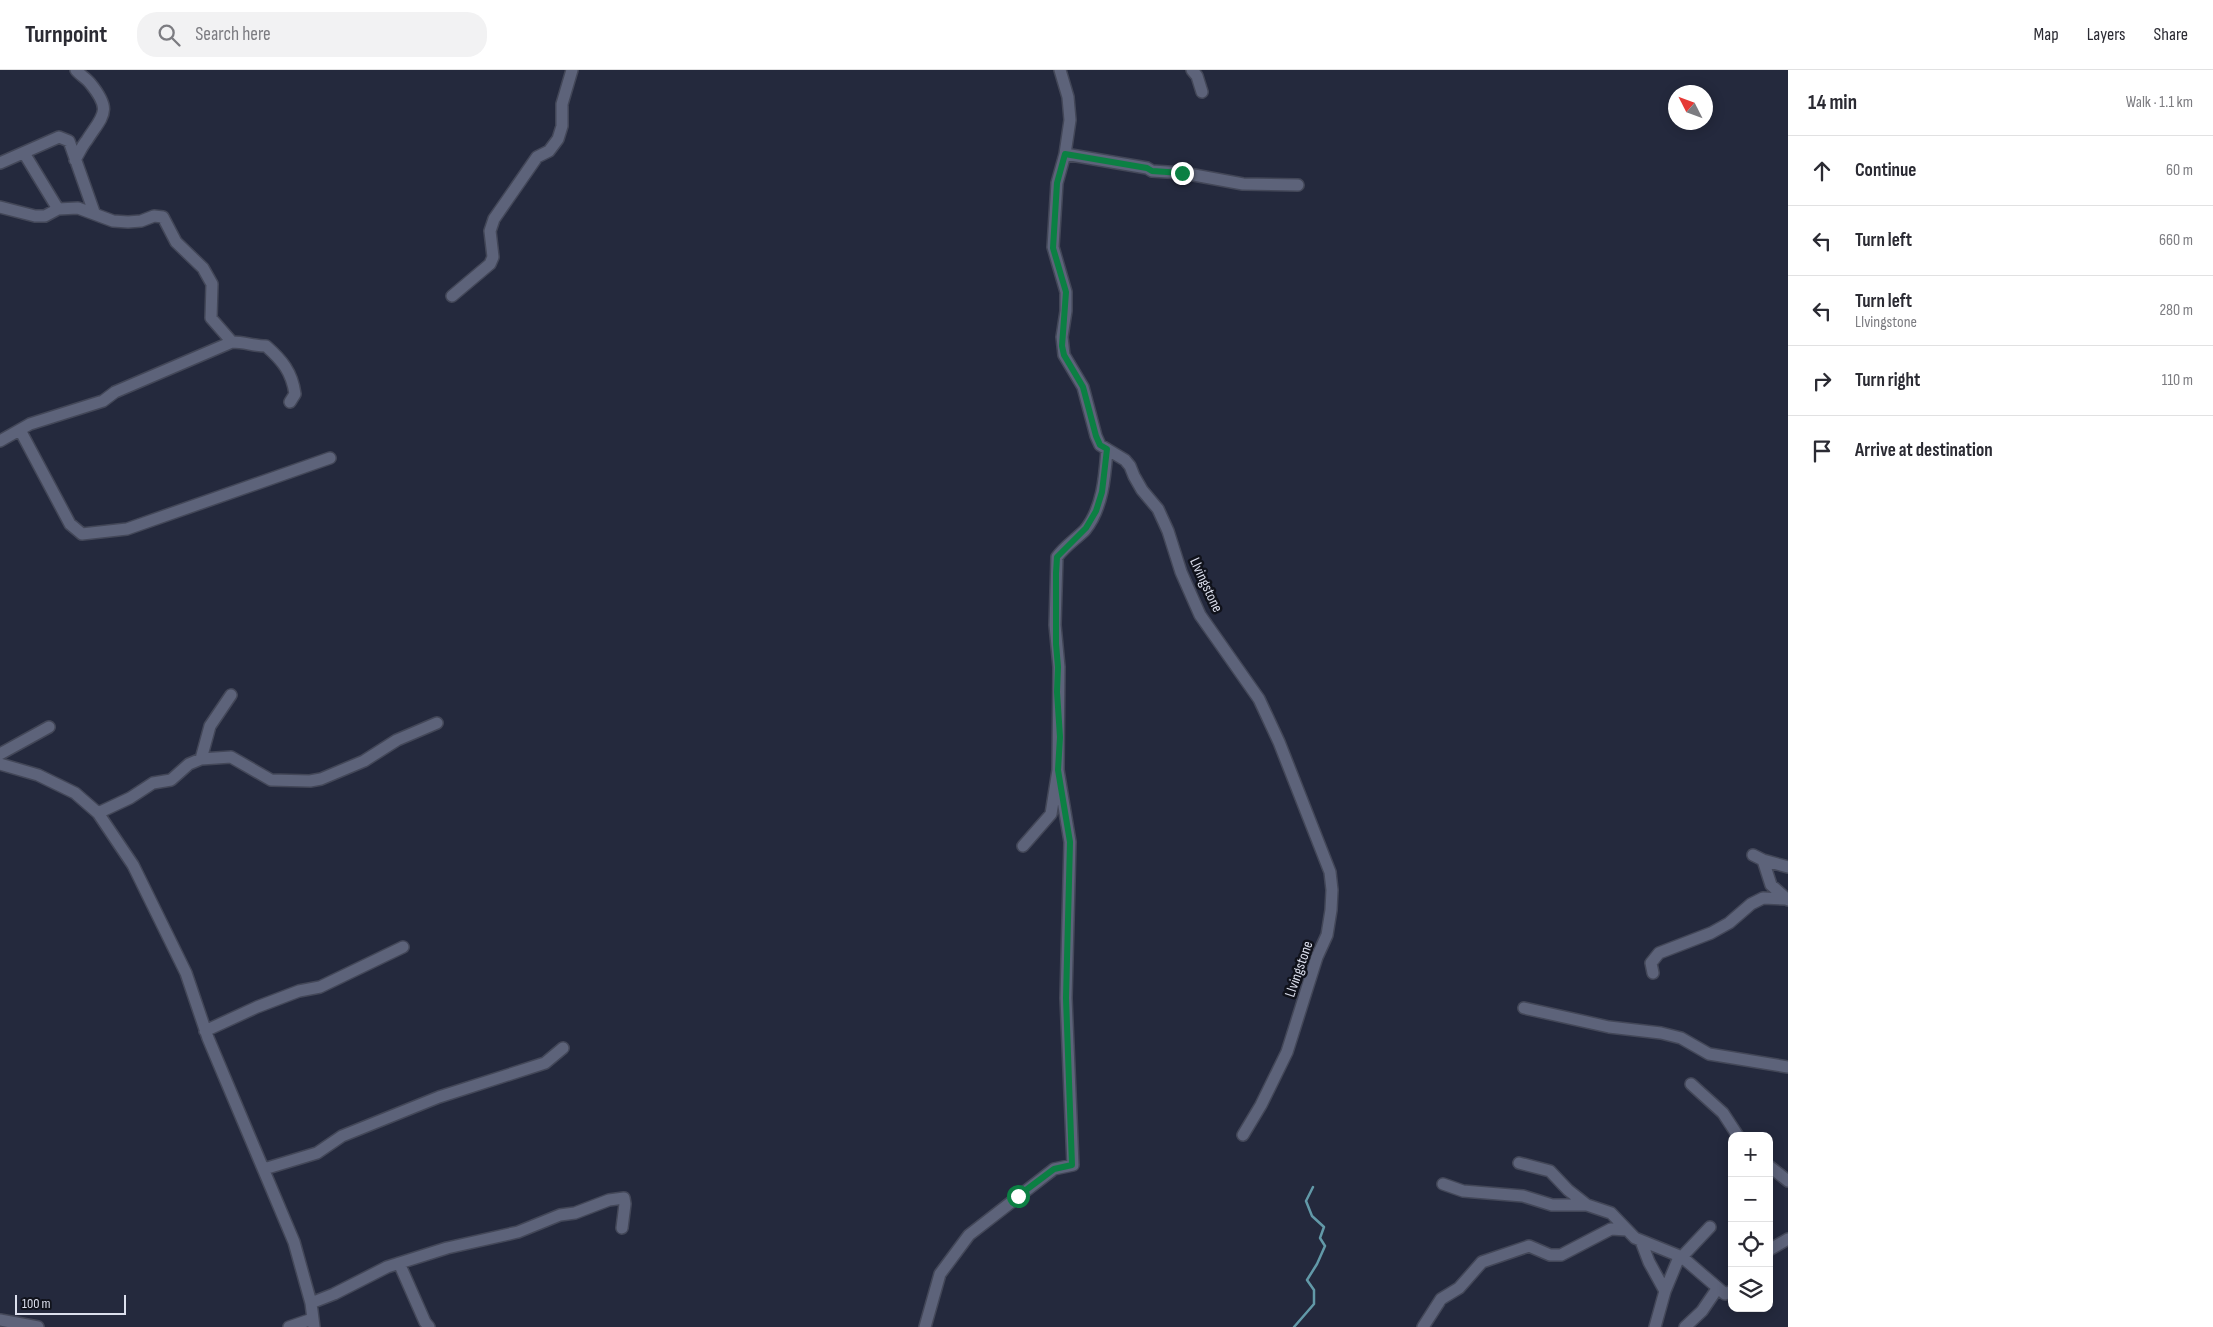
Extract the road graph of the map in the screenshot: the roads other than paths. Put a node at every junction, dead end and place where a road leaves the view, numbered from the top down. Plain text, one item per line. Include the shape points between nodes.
1 (76, 70) edge
2 (572, 70) edge
3 (1060, 70) edge
4 (1192, 70) edge
5 (1202, 92) dead end
6 (24, 153) junction
7 (1065, 154) junction
8 (75, 160) junction
9 (0, 163) edge
10 (1298, 185) dead end
11 (0, 207) edge
12 (58, 208) junction
13 (94, 212) junction
14 (452, 296) dead end
15 (232, 342) junction
16 (290, 402) dead end
17 (20, 430) junction
18 (0, 441) edge
19 (1107, 449) junction
20 (330, 458) dead end
21 (231, 695) dead end
22 (437, 723) dead end
23 (49, 727) dead end
24 (0, 754) edge
25 (201, 759) junction
26 (0, 764) edge
27 (1058, 770) junction
28 (98, 813) junction
29 (1023, 846) dead end
30 (1788, 867) edge
31 (1787, 900) edge
32 (403, 947) dead end
33 (1653, 974) dead end
34 (1524, 1008) dead end
35 (205, 1031) junction
36 (562, 1048) dead end
37 (1788, 1066) edge
38 (1691, 1084) dead end
39 (1735, 1132) edge
40 (1244, 1135) dead end
41 (1519, 1163) dead end
42 (264, 1169) junction
43 (1773, 1169) edge
44 (1788, 1181) edge
45 (1443, 1184) dead end
46 (1587, 1205) junction
47 (1710, 1227) dead end
48 (622, 1228) dead end
49 (1627, 1230) junction
50 (1788, 1239) edge
51 (1641, 1241) junction
52 (1773, 1248) edge
53 (1682, 1256) junction
54 (399, 1264) junction
55 (1717, 1289) junction
56 (1664, 1291) junction
57 (1728, 1292) edge
58 (310, 1302) junction
59 (0, 1320) edge
60 (313, 1323) edge
61 (1656, 1326) edge
62 (38, 1327) edge
63 (289, 1327) edge
64 (429, 1327) edge
65 (925, 1327) edge
66 (1423, 1327) edge
67 (1685, 1327) edge

1 - 8 street via 90,82 104,110 100,122
2 - 14 street via 562,104 558,139 549,151 537,157 494,219 490,231 493,257 490,264
3 - 7 street, LIvingstone via 1068,97 1070,120
4 - 5 street
6 - 8 street via 65,138
6 - 9 street
6 - 12 street
7 - 10 street via 1235,183
7 - 19 street, LIvingstone via 1057,183 1053,248 1066,292 1062,346 1083,387 1096,436 1100,445
8 - 13 street
11 - 12 street via 35,216 45,216
12 - 13 street
13 - 15 street via 113,221 164,217 182,249 203,268 212,284 211,318
15 - 16 street via 266,346 282,359 294,387 295,394
15 - 17 street via 115,392 103,401
17 - 18 street
17 - 20 street via 70,524 82,534 127,529
19 - 27 street via 1102,492 1096,511 1086,528 1057,557
19 - 40 street, LIvingstone via 1125,460 1142,490 1158,509 1200,615 1260,699 1330,872 1332,903 1327,935 1287,1052
21 - 25 street via 210,726
22 - 25 street via 402,737 364,761 310,781 271,780 231,757
23 - 24 street
25 - 28 street via 189,764 171,780 154,783
26 - 28 street via 62,785
27 - 29 street via 1051,814
27 - 65 street via 1070,842 1066,998 1072,1165 1054,1169 970,1235 940,1274
28 - 35 street via 132,865 186,973
30 - 31 street via 1758,858 1771,885
31 - 33 street via 1763,898 1711,933 1659,953 1651,963
32 - 35 street via 320,987 256,1007
34 - 37 street via 1609,1028 1661,1033 1688,1042 1709,1054
35 - 42 street
36 - 42 street via 545,1063 423,1103 342,1136 317,1153
38 - 39 street via 1723,1113
41 - 46 street via 1550,1171
42 - 58 street via 294,1242
43 - 44 street
45 - 46 street via 1463,1191 1523,1196 1552,1205
46 - 49 street via 1611,1213
47 - 53 street
48 - 54 street via 624,1198 609,1200 575,1214 560,1215 518,1232 447,1248
49 - 51 street
49 - 66 street via 1611,1229 1561,1255 1550,1255 1529,1246 1482,1262 1458,1288 1441,1300
50 - 52 street
51 - 53 street
51 - 56 street
53 - 55 street
53 - 56 street
54 - 58 street
54 - 64 street
55 - 57 street via 1725,1294
55 - 67 street via 1702,1311
56 - 61 street
58 - 60 street
59 - 62 street
60 - 63 street

